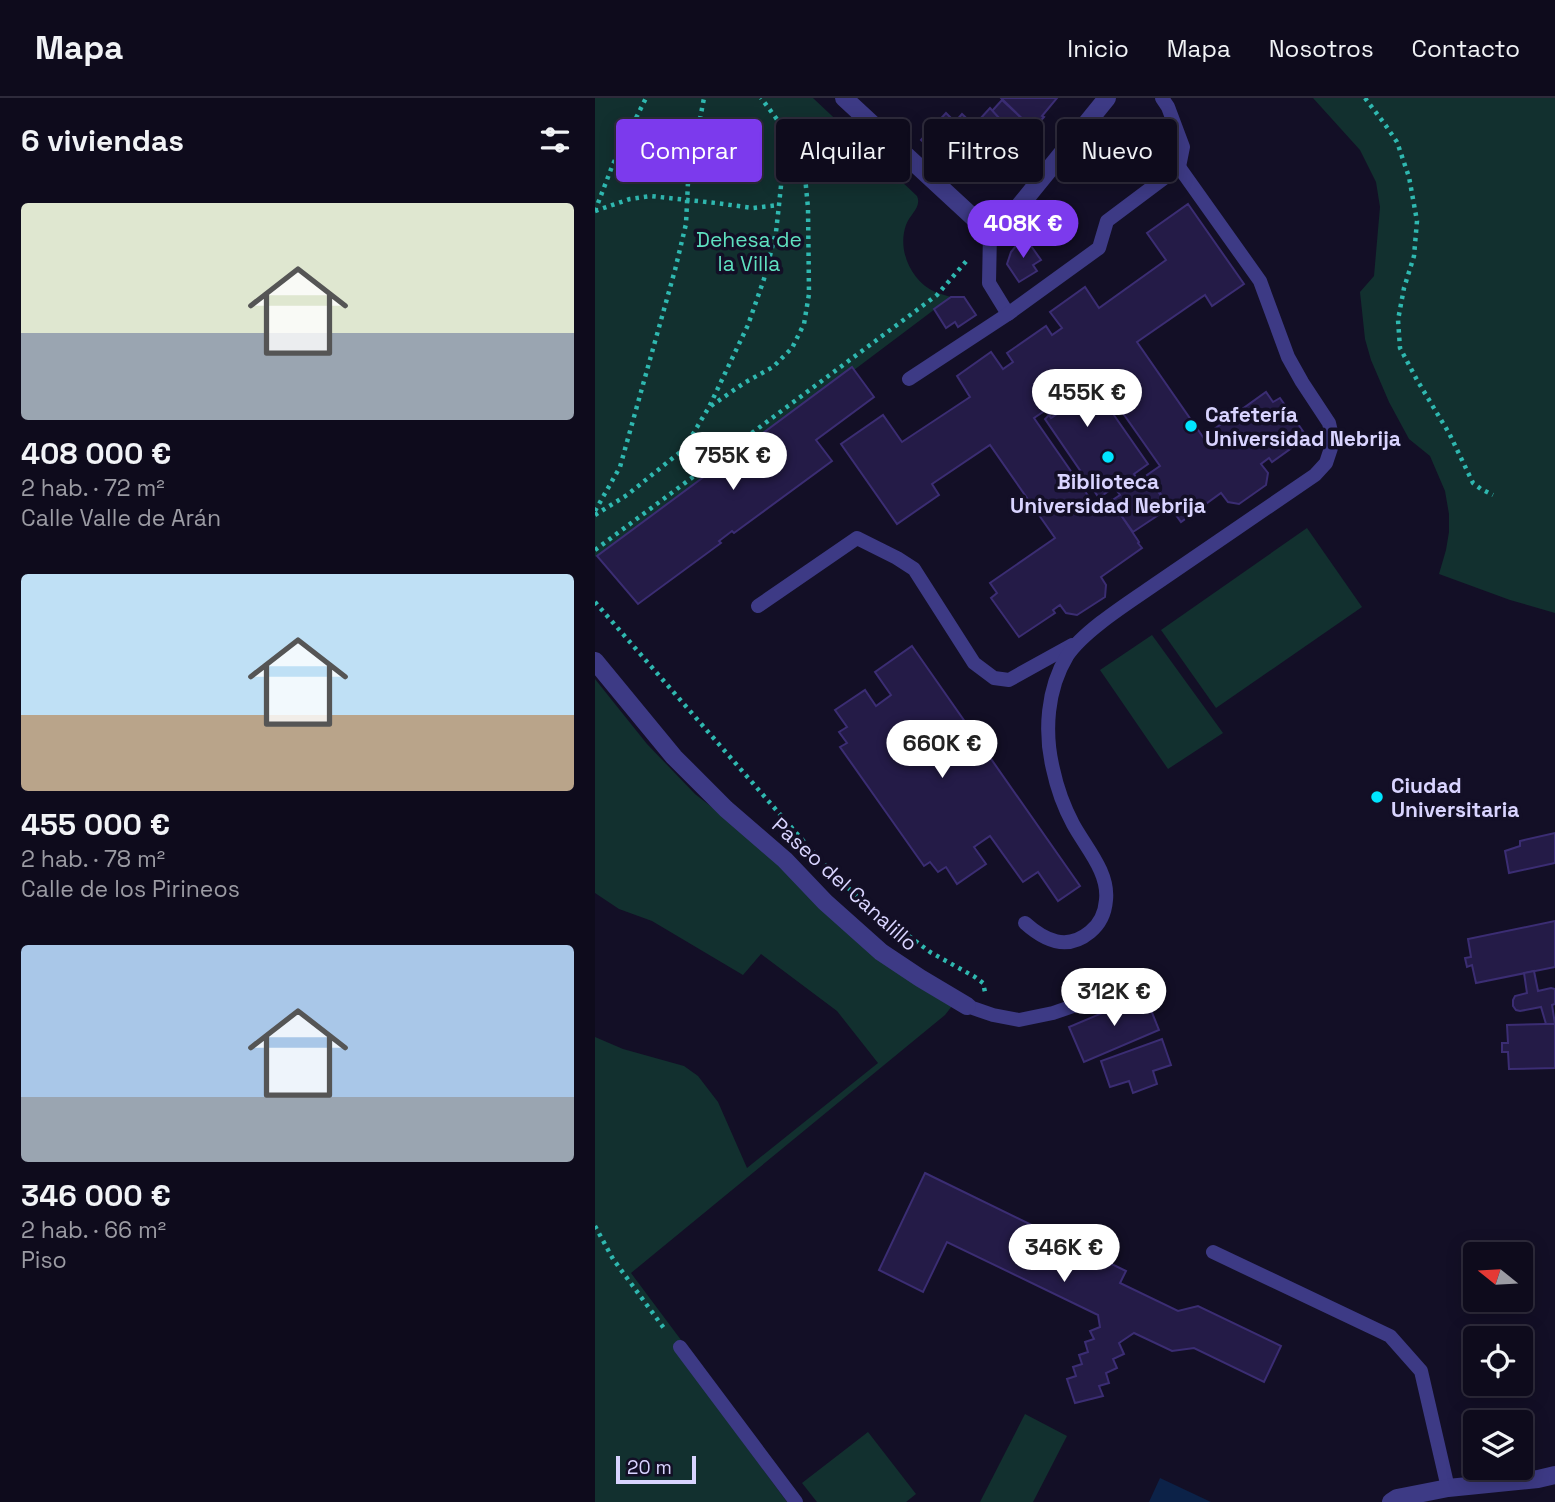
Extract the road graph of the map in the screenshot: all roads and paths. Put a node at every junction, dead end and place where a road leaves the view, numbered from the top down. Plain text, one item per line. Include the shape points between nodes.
1 (646, 98) edge
2 (704, 98) edge
3 (761, 98) edge
4 (844, 98) edge
5 (1107, 98) edge
6 (1162, 98) edge
7 (1365, 98) edge
8 (777, 119) edge
9 (1179, 167) junction
10 (781, 182) edge
11 (806, 182) edge
12 (687, 200) junction
13 (779, 205) junction
14 (595, 211) edge
15 (990, 233) junction
16 (1008, 314) junction
17 (909, 379) dead end
18 (709, 407) junction
19 (1493, 495) dead end
20 (595, 513) edge
21 (595, 551) edge
22 (595, 602) edge
23 (758, 606) dead end
24 (1077, 642) junction
25 (595, 661) edge
26 (1025, 923) dead end
27 (1133, 985) dead end
28 (967, 1006) junction
29 (595, 1226) edge
30 (1213, 1252) dead end
31 (666, 1331) dead end
32 (680, 1347) dead end
33 (1555, 1475) edge
34 (1448, 1488) junction
35 (796, 1502) edge
36 (1391, 1502) edge

1 - 14 path
2 - 12 path
3 - 8 path
4 - 15 street
5 - 15 street via 1004,225
6 - 9 lane via 1183,147
7 - 19 path via 1397,142 1417,220 1415,256 1398,320 1400,348 1473,483
9 - 16 lane via 1107,221 1099,248
9 - 24 lane via 1260,281 1288,357 1329,423 1331,447 1326,463 1315,475
10 - 13 path
11 - 18 path via 809,294 804,324 792,348 773,367
12 - 13 path via 753,208
12 - 14 path via 650,196
12 - 20 path via 678,258 631,431 620,467
13 - 18 path via 764,279
15 - 16 lane via 989,283
15 - 21 path via 937,295
16 - 17 lane
18 - 20 path via 684,449 627,495
22 - 28 path, Paseo del Canalillo via 834,875 930,952 983,983 985,996
23 - 24 lane via 857,538 914,569 974,663 994,678 1009,680
24 - 26 lane via 1052,692 1049,755 1063,803 1105,879 1107,900 1097,927 1075,942 1050,940
25 - 28 street, Paseo del Canalillo via 674,757 825,902 881,952
27 - 28 lane via 1019,1020
29 - 31 path via 613,1259
30 - 34 lane via 1390,1336 1421,1371
32 - 35 lane
33 - 34 street
34 - 36 street

